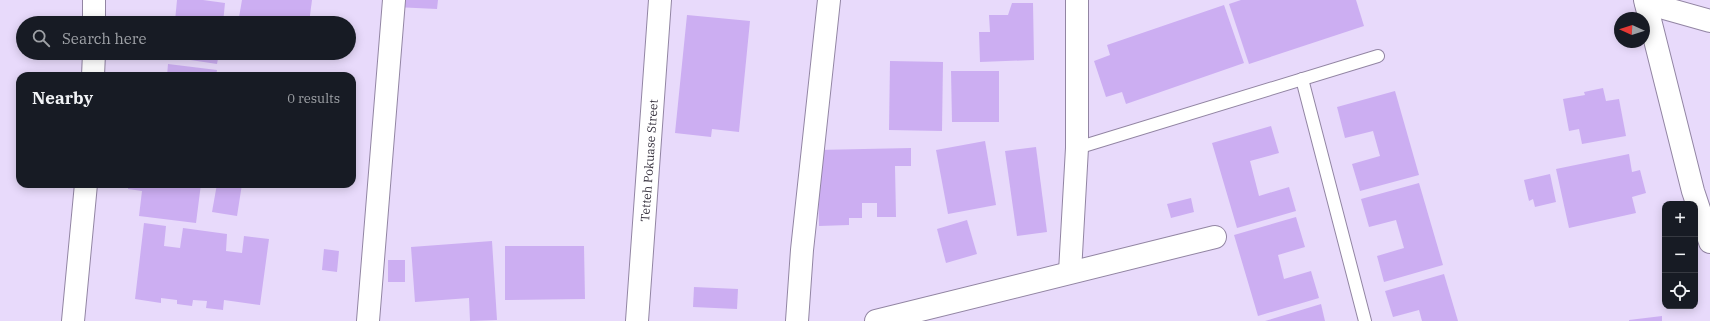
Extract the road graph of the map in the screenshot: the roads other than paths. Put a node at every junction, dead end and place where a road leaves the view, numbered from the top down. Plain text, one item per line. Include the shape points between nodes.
1 (94, 0) edge
2 (394, 0) edge
3 (660, 0) edge
4 (829, 0) edge
5 (1077, 0) edge
6 (1646, 2) edge
7 (94, 16) edge
8 (1710, 21) edge
9 (1378, 56) dead end
10 (94, 60) edge
11 (93, 72) edge
12 (1302, 79) junction
13 (1077, 148) junction
14 (86, 188) edge
15 (1215, 237) dead end
16 (1710, 242) edge
17 (1070, 272) junction
18 (72, 321) edge
19 (368, 321) edge
20 (637, 321) edge
21 (797, 321) edge
22 (876, 321) edge
23 (1364, 321) edge

1 - 7 street
2 - 19 street
3 - 20 street, Tetteh Pokuase Street
4 - 21 street via 802,250
5 - 13 street
6 - 8 street
6 - 16 street via 1693,191
9 - 12 lane
10 - 11 street
12 - 13 lane
12 - 23 lane
13 - 17 street
14 - 18 street
15 - 17 street
17 - 22 street

